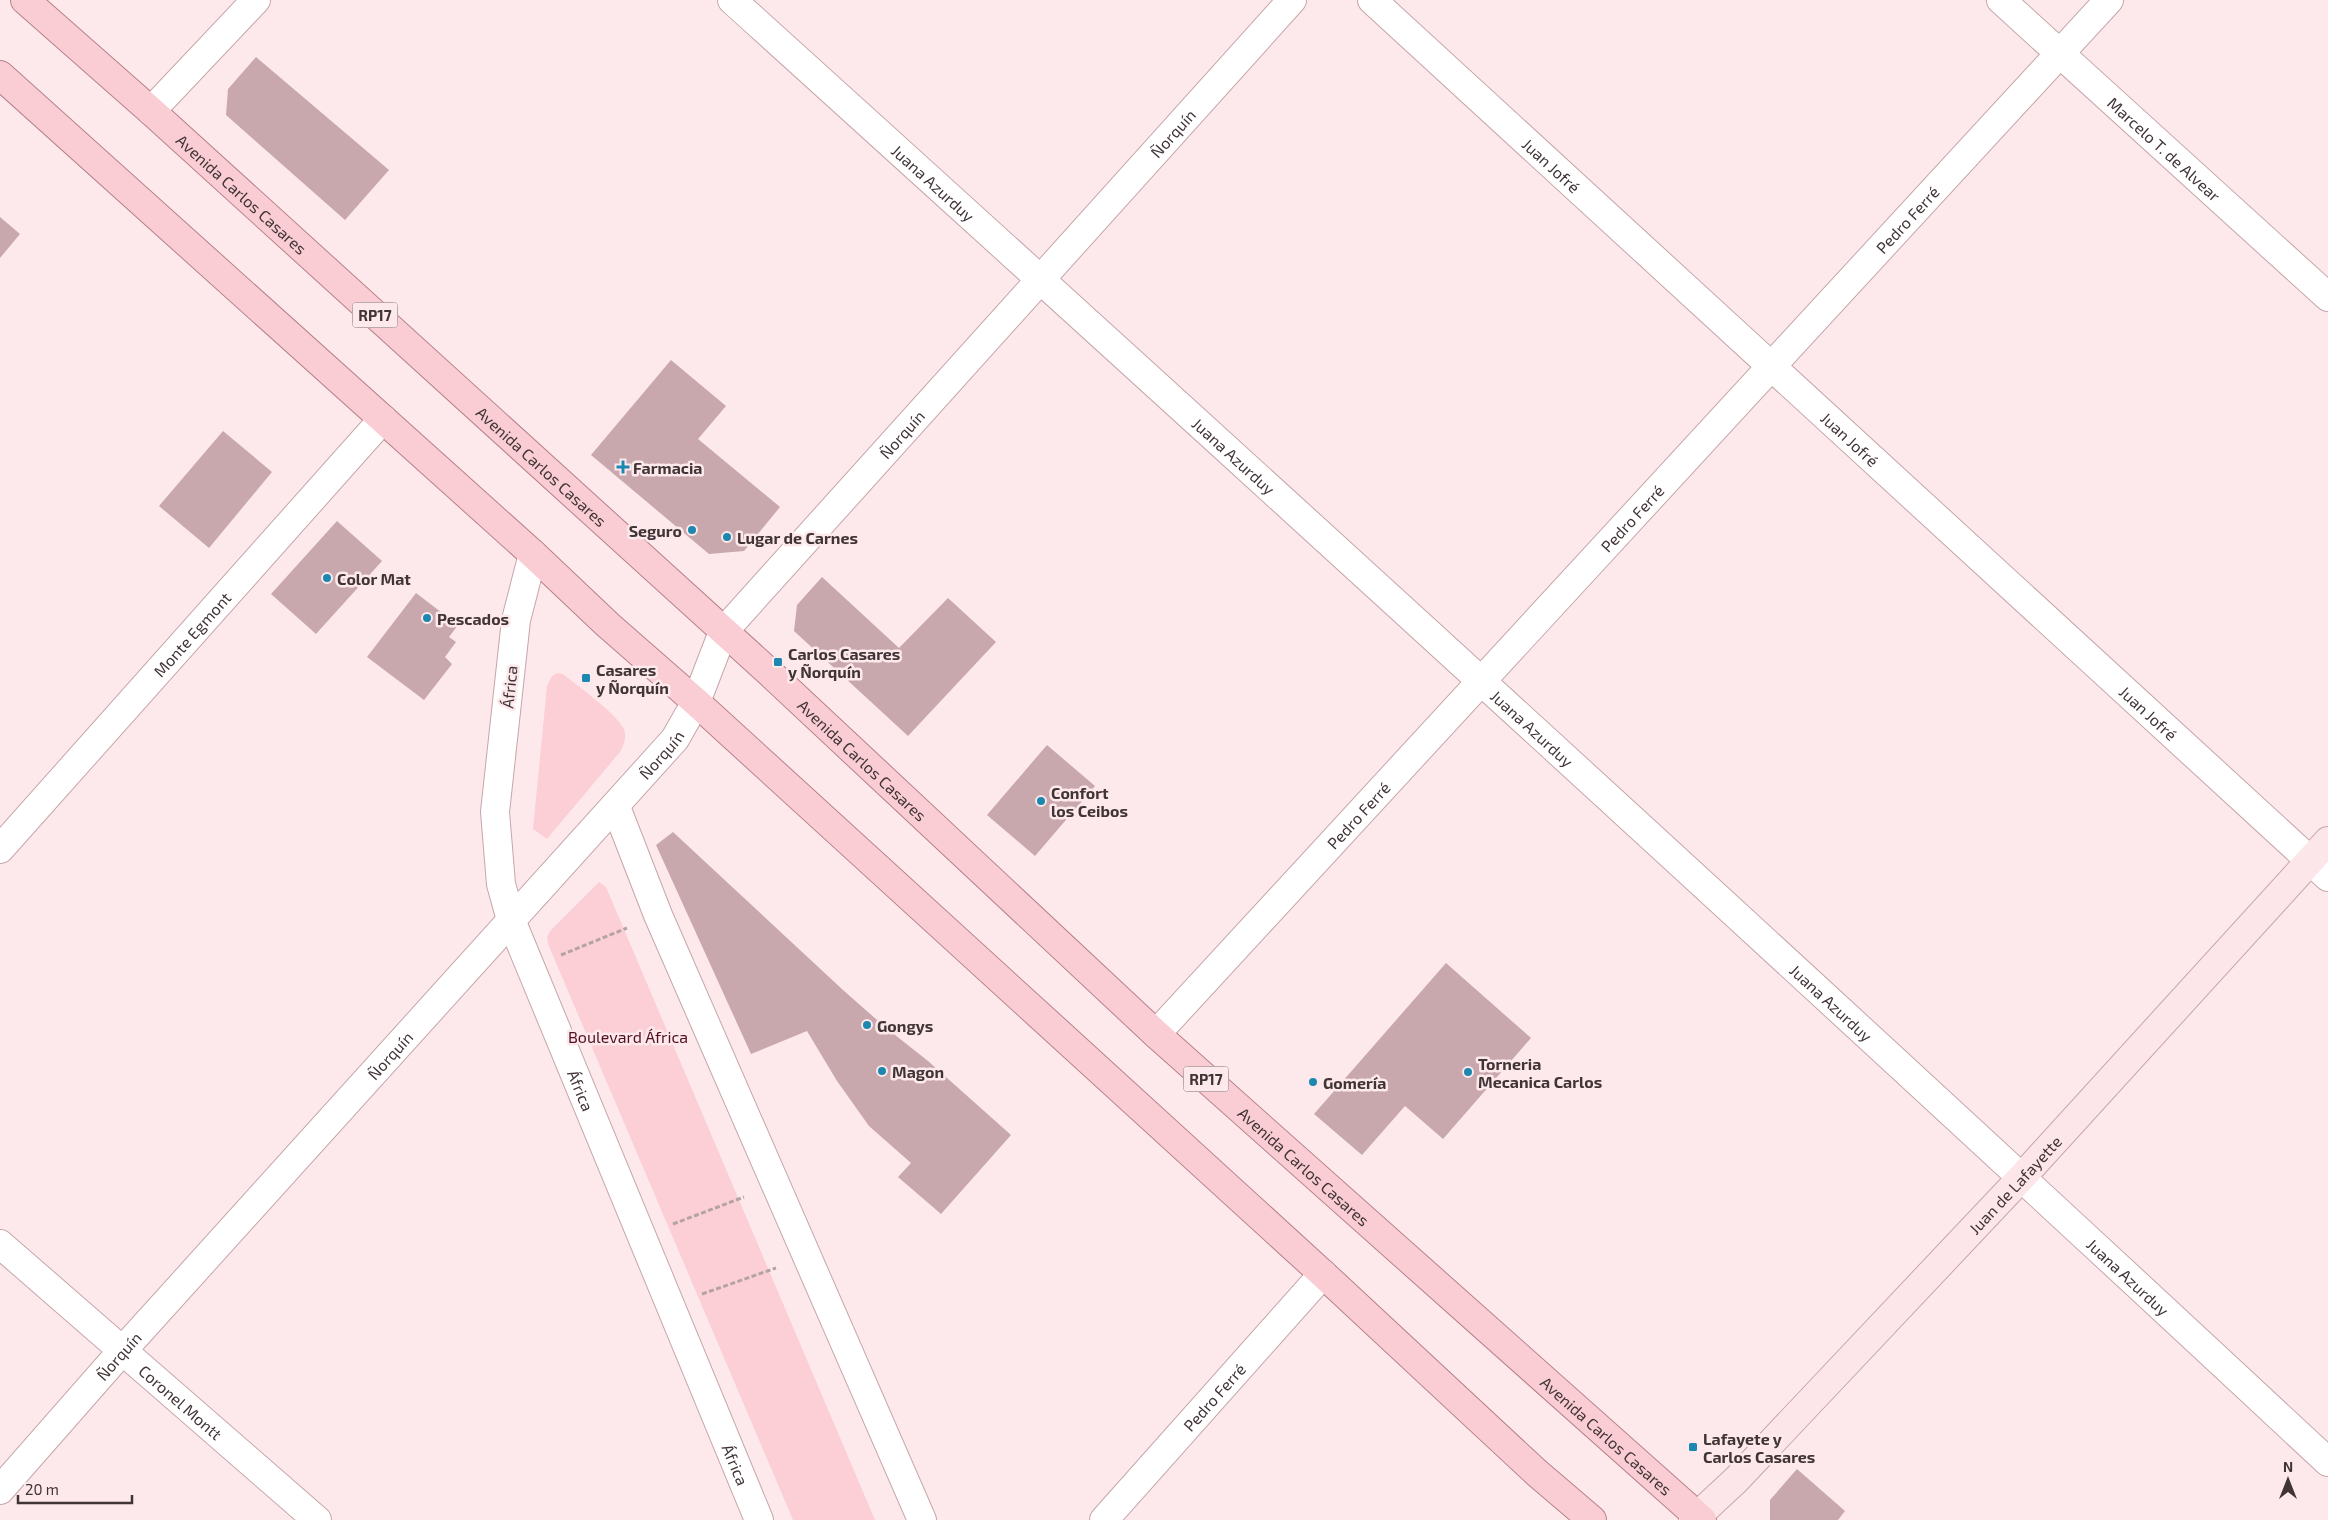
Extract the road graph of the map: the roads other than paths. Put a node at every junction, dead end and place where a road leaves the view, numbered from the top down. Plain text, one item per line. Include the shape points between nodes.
1 (25, 0) edge
2 (256, 0) edge
3 (732, 0) edge
4 (1292, 0) edge
5 (1372, 0) edge
6 (2001, 0) edge
7 (2109, 0) edge
8 (2060, 54) junction
9 (0, 75) edge
10 (151, 111) junction
11 (1040, 279) junction
12 (2328, 297) edge
13 (1771, 366) junction
14 (383, 420) junction
15 (533, 554) junction
16 (723, 632) junction
17 (1481, 683) junction
18 (696, 702) junction
19 (616, 807) junction
20 (0, 849) edge
21 (2322, 860) edge
22 (511, 920) junction
23 (1156, 1034) junction
24 (2022, 1177) junction
25 (0, 1244) edge
26 (1323, 1274) junction
27 (122, 1351) junction
28 (2328, 1462) edge
29 (0, 1490) edge
30 (1698, 1519) edge
31 (317, 1520) edge
32 (759, 1520) edge
33 (922, 1520) edge
34 (1104, 1520) edge
35 (1592, 1520) edge

1 - 10 main road, Avenida Carlos Casares / RP17
2 - 10 street
3 - 11 street, Juana Azurduy
4 - 11 street, Ñorquín
5 - 13 street, Juan Jofré
6 - 8 street, Marcelo T. de Alvear
7 - 8 street, Pedro Ferré
8 - 12 street, Marcelo T. de Alvear
8 - 13 street, Pedro Ferré
9 - 14 main road
10 - 16 main road, Avenida Carlos Casares / RP17
11 - 16 street, Ñorquín
11 - 17 street, Juana Azurduy
13 - 17 street, Pedro Ferré
13 - 21 street, Juan Jofré
14 - 15 main road
14 - 20 street, Monte Egmont
15 - 18 main road
15 - 22 street, África via 516,620 495,812 501,884
16 - 18 street, Ñorquín
16 - 23 main road, Avenida Carlos Casares / RP17
17 - 23 street, Pedro Ferré
17 - 24 street, Juana Azurduy
18 - 19 street, Ñorquín via 675,739
18 - 26 main road
19 - 22 street, Ñorquín
19 - 33 street via 658,916
21 - 24 street, Juan de Lafayette
22 - 27 street, Ñorquín
22 - 32 street, África
23 - 30 main road, Avenida Carlos Casares / RP17
24 - 28 street, Juana Azurduy
24 - 30 street, Juan de Lafayette
25 - 27 street, Coronel Montt
26 - 34 street, Pedro Ferré
26 - 35 main road
27 - 29 street, Ñorquín
27 - 31 street, Coronel Montt

